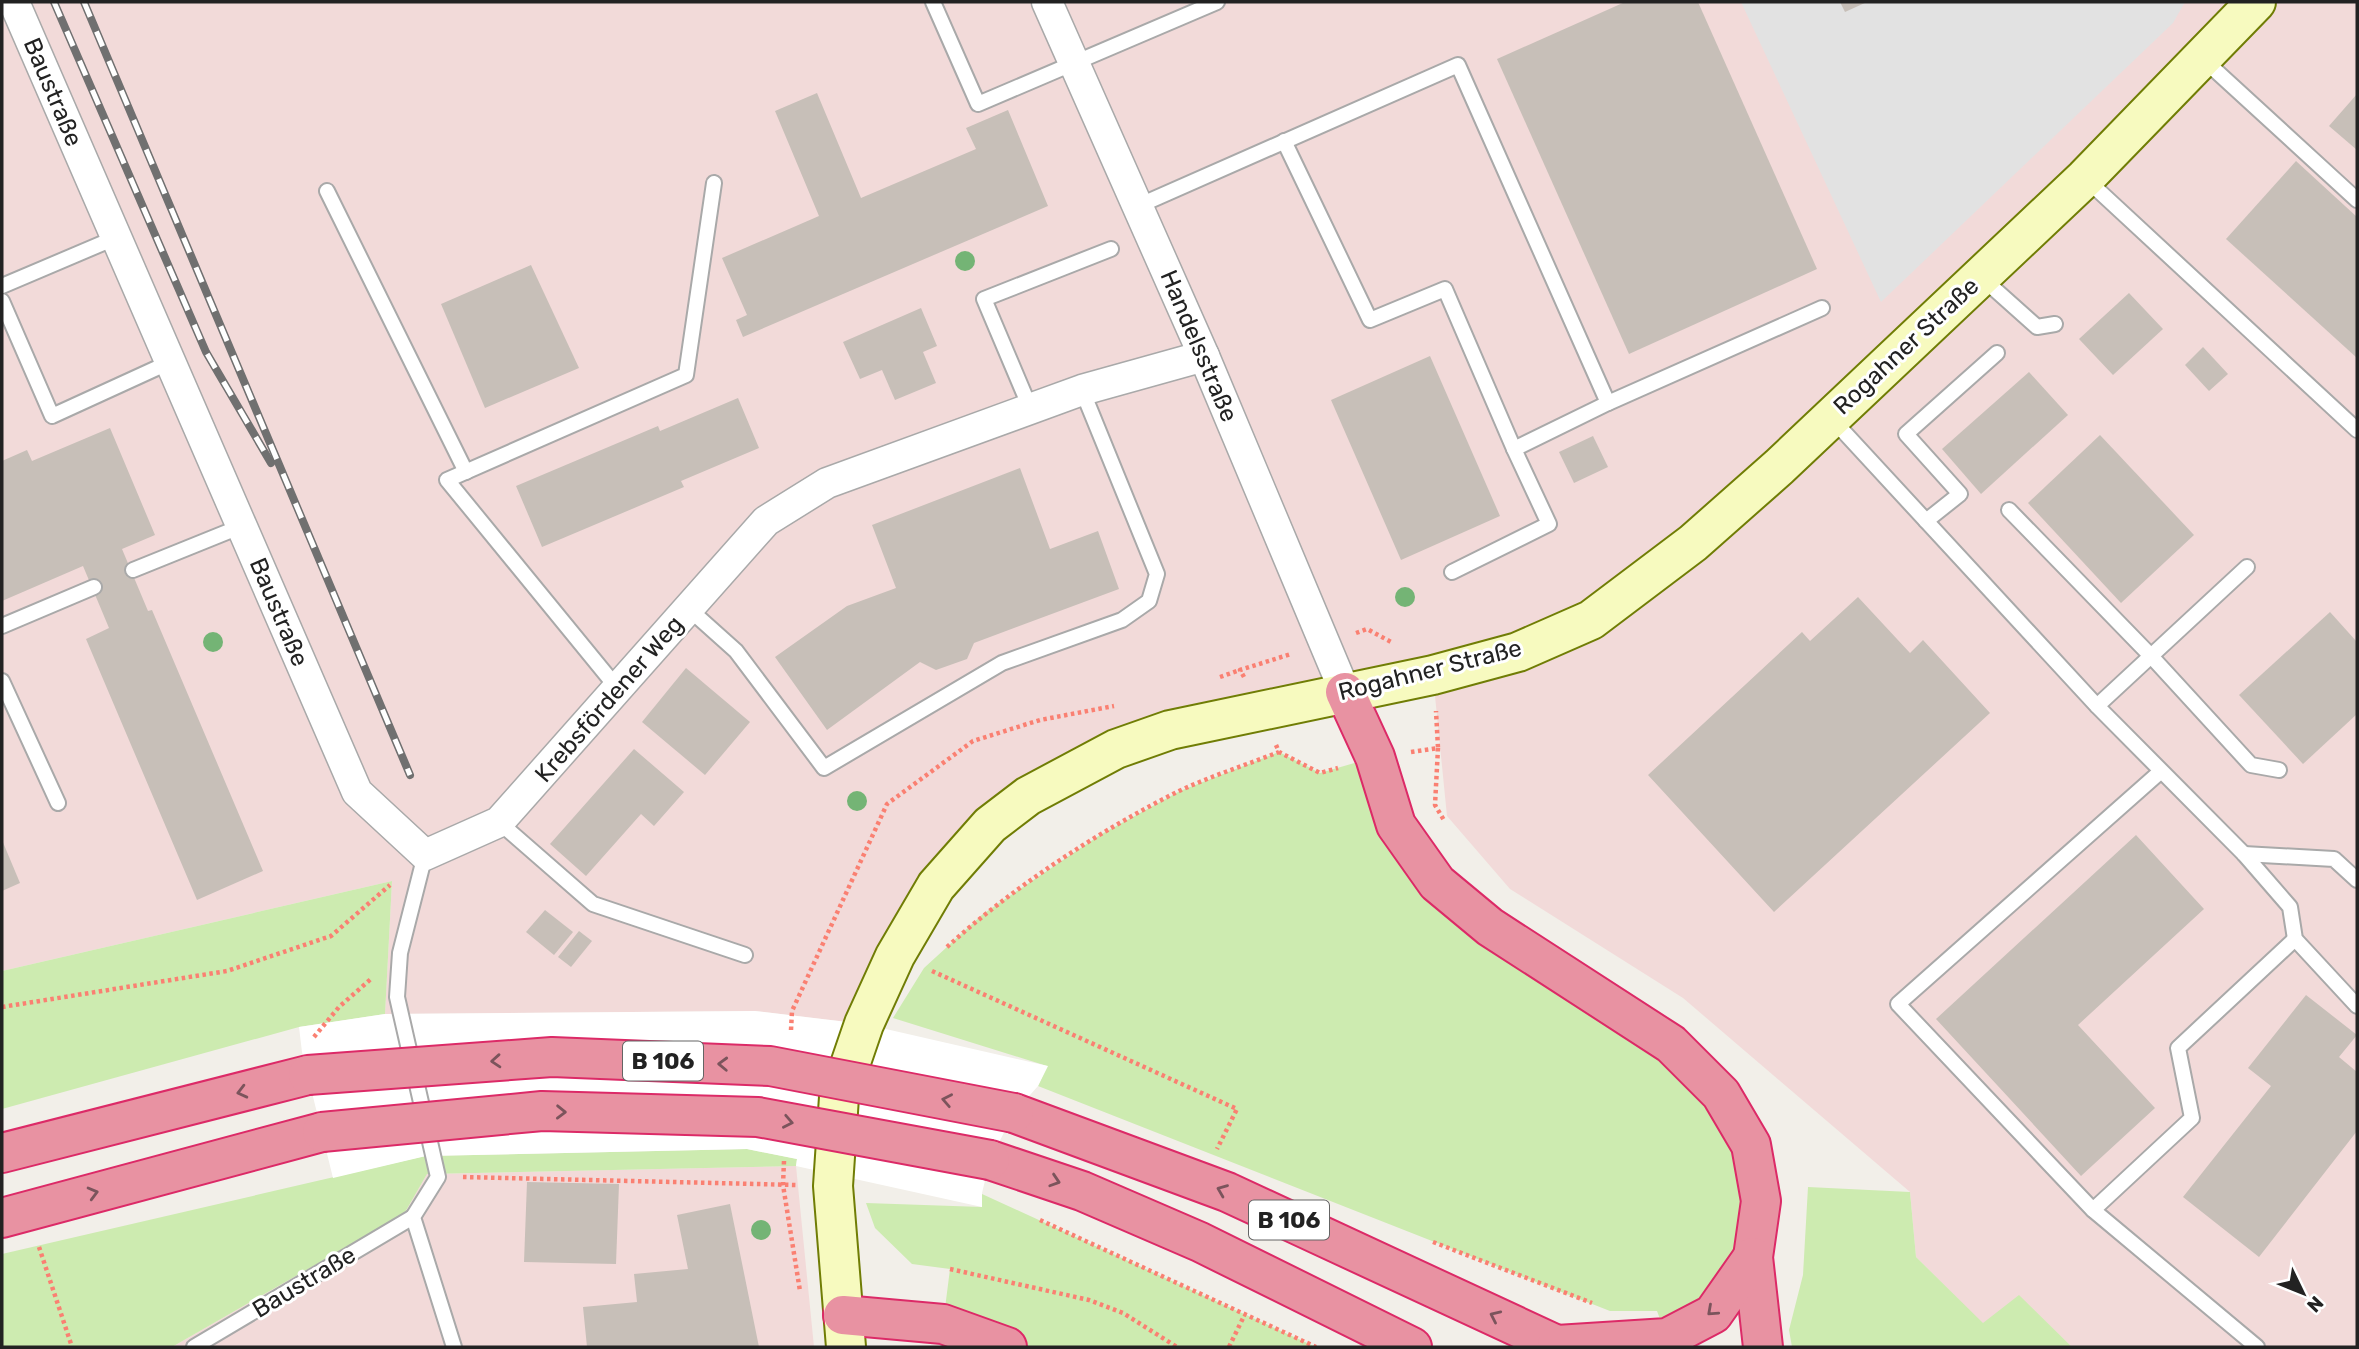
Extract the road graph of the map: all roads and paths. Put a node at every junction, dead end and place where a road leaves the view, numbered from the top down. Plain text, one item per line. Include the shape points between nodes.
1 (14, 2) edge
2 (933, 2) edge
3 (1047, 2) edge
4 (1217, 2) edge
5 (2256, 2) edge
6 (2203, 58) junction
7 (1074, 62) junction
8 (1284, 141) junction
9 (2085, 178) junction
10 (714, 183) dead end
11 (327, 191) dead end
12 (2357, 200) edge
13 (1139, 206) junction
14 (115, 237) junction
15 (1111, 249) dead end
16 (1980, 276) junction
17 (2, 286) edge
18 (2, 301) edge
19 (1822, 308) dead end
20 (2055, 324) dead end
21 (1997, 353) dead end
22 (1204, 356) junction
23 (170, 362) junction
24 (1082, 390) junction
25 (1608, 403) junction
26 (1031, 410) junction
27 (1830, 417) junction
28 (2357, 430) edge
29 (1514, 449) junction
30 (466, 472) junction
31 (2009, 510) dead end
32 (1926, 521) junction
33 (242, 526) junction
34 (2247, 567) dead end
35 (133, 570) dead end
36 (1452, 572) dead end
37 (94, 587) dead end
38 (688, 608) junction
39 (2, 626) edge
40 (2151, 656) junction
41 (2, 681) edge
42 (618, 689) junction
43 (1345, 692) junction
44 (2098, 706) junction
45 (1279, 752) dead end
46 (2279, 770) dead end
47 (2160, 772) junction
48 (58, 803) dead end
49 (499, 822) junction
50 (2244, 854) junction
51 (425, 855) junction
52 (2357, 880) edge
53 (2295, 939) junction
54 (943, 950) dead end
55 (400, 953) junction
56 (745, 955) dead end
57 (895, 956) junction
58 (2357, 1006) edge
59 (2, 1007) edge
60 (309, 1059) junction
61 (4, 1152) edge
62 (1213, 1156) dead end
63 (438, 1177) junction
64 (833, 1186) junction
65 (2093, 1210) junction
66 (413, 1217) junction
67 (1032, 1217) dead end
68 (21, 1221) edge
69 (1200, 1242) junction
70 (1753, 1257) junction
71 (950, 1269) dead end
72 (1244, 1316) junction
73 (845, 1331) edge
74 (1559, 1346) edge
75 (72, 1347) edge
76 (194, 1347) edge
77 (454, 1347) edge
78 (1007, 1347) edge
79 (1177, 1347) edge
80 (1229, 1347) edge
81 (1317, 1347) edge
82 (1373, 1347) edge
83 (1412, 1347) edge
84 (1763, 1347) edge
85 (2257, 1347) edge

1 - 14 street, Baustraße
2 - 7 lane via 978,104
3 - 7 street, Handelsstraße
4 - 7 lane
5 - 6 street, Rogahner Straße
6 - 9 street, Rogahner Straße
6 - 12 lane
7 - 13 street, Handelsstraße
8 - 13 lane
8 - 25 lane via 1458,65
8 - 29 lane via 1370,320 1445,289
9 - 16 street, Rogahner Straße
9 - 28 lane
10 - 30 lane via 686,375
11 - 30 lane
13 - 22 street, Handelsstraße
14 - 17 lane
14 - 23 street, Baustraße
15 - 26 lane via 984,299
16 - 20 lane via 2037,327
16 - 27 street, Rogahner Straße
18 - 23 lane via 52,416
19 - 25 lane
21 - 32 lane via 1906,434 1960,494
22 - 24 street, Krebsfördener Weg
22 - 43 street, Handelsstraße
23 - 33 street, Baustraße
24 - 26 street, Krebsfördener Weg
24 - 38 lane via 1157,574 1149,601 1122,620 1002,663 824,768 736,651
25 - 29 lane
26 - 38 street, Krebsfördener Weg via 827,483 766,521
27 - 32 lane
27 - 43 street, Rogahner Straße via 1693,543 1591,620 1518,652
29 - 36 lane via 1549,524
30 - 42 lane via 447,480
31 - 40 lane
32 - 44 lane
33 - 35 lane
33 - 51 street, Baustraße via 357,792
34 - 40 lane
37 - 39 lane
38 - 42 street, Krebsfördener Weg
40 - 44 lane
40 - 46 lane via 2251,765
41 - 48 lane
42 - 49 street, Krebsfördener Weg
43 - 57 street, Rogahner Straße via 1170,730 1116,749 1028,796 990,825 936,886
43 - 70 highway via 1375,757 1396,825 1437,883 1489,927 1671,1044 1721,1094 1751,1144 1761,1201
44 - 47 lane
45 - 54 path via 1180,791 1100,835 983,914
47 - 50 lane
47 - 65 lane via 1898,1003
49 - 51 street, Krebsfördener Weg
49 - 56 lane via 593,904
50 - 52 lane via 2334,859
50 - 53 lane via 2290,908
51 - 55 lane
51 - 59 path via 331,936 227,971
53 - 58 lane
53 - 65 lane via 2178,1048 2192,1118
55 - 60 path via 340,1007
55 - 63 lane via 397,997
57 - 62 path via 1237,1109
57 - 64 street, Rogahner Straße via 864,1024 839,1097
60 -> 61 highway, B 106
74 -> 60 highway, B 106, bridge via 1227,1192 1014,1113 770,1066 552,1057
63 - 64 path
63 - 66 lane, Baustraße
64 - 73 street, Rogahner Straße
65 - 85 lane
66 - 76 lane, Baustraße
66 - 77 lane
67 - 72 path
68 -> 69 highway, B 106, bridge via 322,1132 542,1111 758,1116 990,1160 1082,1191
68 - 75 path
69 - 82 highway via 1242,1285
69 - 83 highway, B 106
70 -> 74 highway via 1713,1314 1667,1338
70 - 84 highway
71 - 79 path via 1123,1312
72 - 80 path
72 - 81 path
73 - 78 highway via 943,1324

